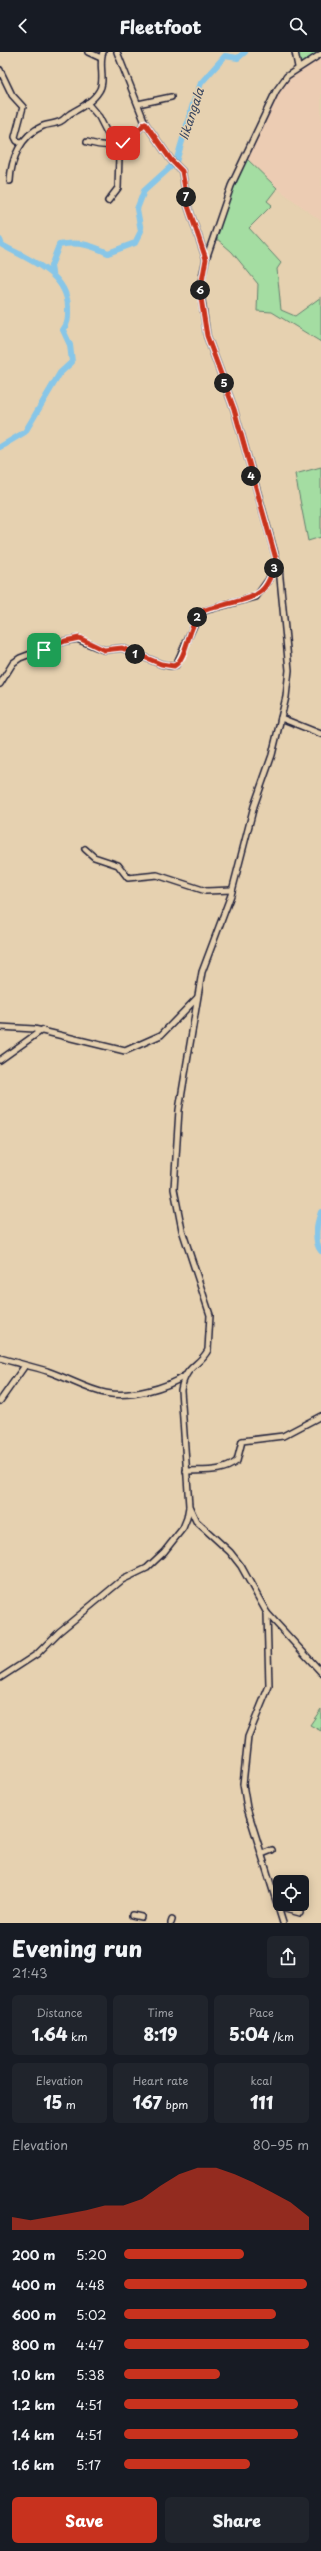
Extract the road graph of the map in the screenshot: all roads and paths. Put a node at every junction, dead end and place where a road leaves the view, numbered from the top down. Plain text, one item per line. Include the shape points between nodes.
1 (88, 52) edge
2 (103, 52) edge
3 (117, 52) edge
4 (295, 52) edge
5 (321, 54) edge
6 (100, 58) junction
7 (298, 67) junction
8 (0, 70) edge
9 (171, 97) dead end
10 (87, 103) junction
11 (138, 104) junction
12 (145, 123) junction
13 (21, 142) junction
14 (87, 142) dead end
15 (115, 145) junction
16 (10, 181) dead end
17 (108, 201) dead end
18 (206, 259) junction
19 (276, 559) junction
20 (0, 684) edge
21 (282, 718) junction
22 (321, 734) edge
23 (85, 849) dead end
24 (232, 890) junction
25 (197, 998) junction
26 (0, 1027) edge
27 (42, 1030) junction
28 (0, 1060) edge
29 (0, 1358) edge
30 (24, 1367) junction
31 (185, 1376) junction
32 (0, 1401) edge
33 (321, 1416) edge
34 (186, 1471) junction
35 (189, 1506) junction
36 (267, 1613) junction
37 (321, 1672) edge
38 (0, 1678) edge
39 (272, 1850) dead end
40 (262, 1854) junction
41 (273, 1890) edge
42 (279, 1911) edge
43 (293, 1911) edge
44 (300, 1913) dead end
45 (132, 1915) dead end
46 (141, 1917) dead end
47 (283, 1923) edge

1 - 6 street
2 - 6 street
3 - 11 street
4 - 7 street
5 - 7 street
6 - 10 street via 100,89
7 - 18 street via 278,88 244,155 229,190
8 - 13 street via 12,95 23,107 15,137
9 - 11 street
10 - 13 street via 67,114 60,122 32,132
10 - 15 street via 99,117
11 - 12 street
12 - 15 street via 132,137
12 - 18 street via 182,171 188,206
13 - 16 street via 14,159
14 - 15 street via 106,147
15 - 17 street via 119,156 118,188
18 - 19 street via 200,287 202,317 234,409
19 - 20 street via 269,579 256,597 199,614 176,665 161,664 122,648 104,650 77,639 20,658 13,663
19 - 21 street via 282,586 289,670
21 - 22 street
21 - 24 street via 246,832
23 - 24 street via 94,857 118,865 128,878 157,875 206,891
24 - 25 street via 204,967
25 - 27 street via 161,1035 128,1051 118,1051 88,1040
25 - 31 street via 179,1110 174,1185 182,1230 206,1299 211,1327 208,1350
26 - 27 street
27 - 28 street
29 - 30 street
30 - 31 street via 48,1371 73,1383 114,1396 153,1390
30 - 32 street
31 - 34 street via 180,1399
33 - 34 street via 283,1436 242,1441 237,1461 225,1468
34 - 35 street
35 - 36 street via 196,1522 230,1552 241,1566
35 - 38 street via 182,1528 164,1552 147,1568 122,1580 37,1654
36 - 37 street
36 - 40 street via 269,1686 248,1737 243,1784 247,1808
39 - 40 street
40 - 41 street
42 - 47 street
43 - 44 street
45 - 46 street

